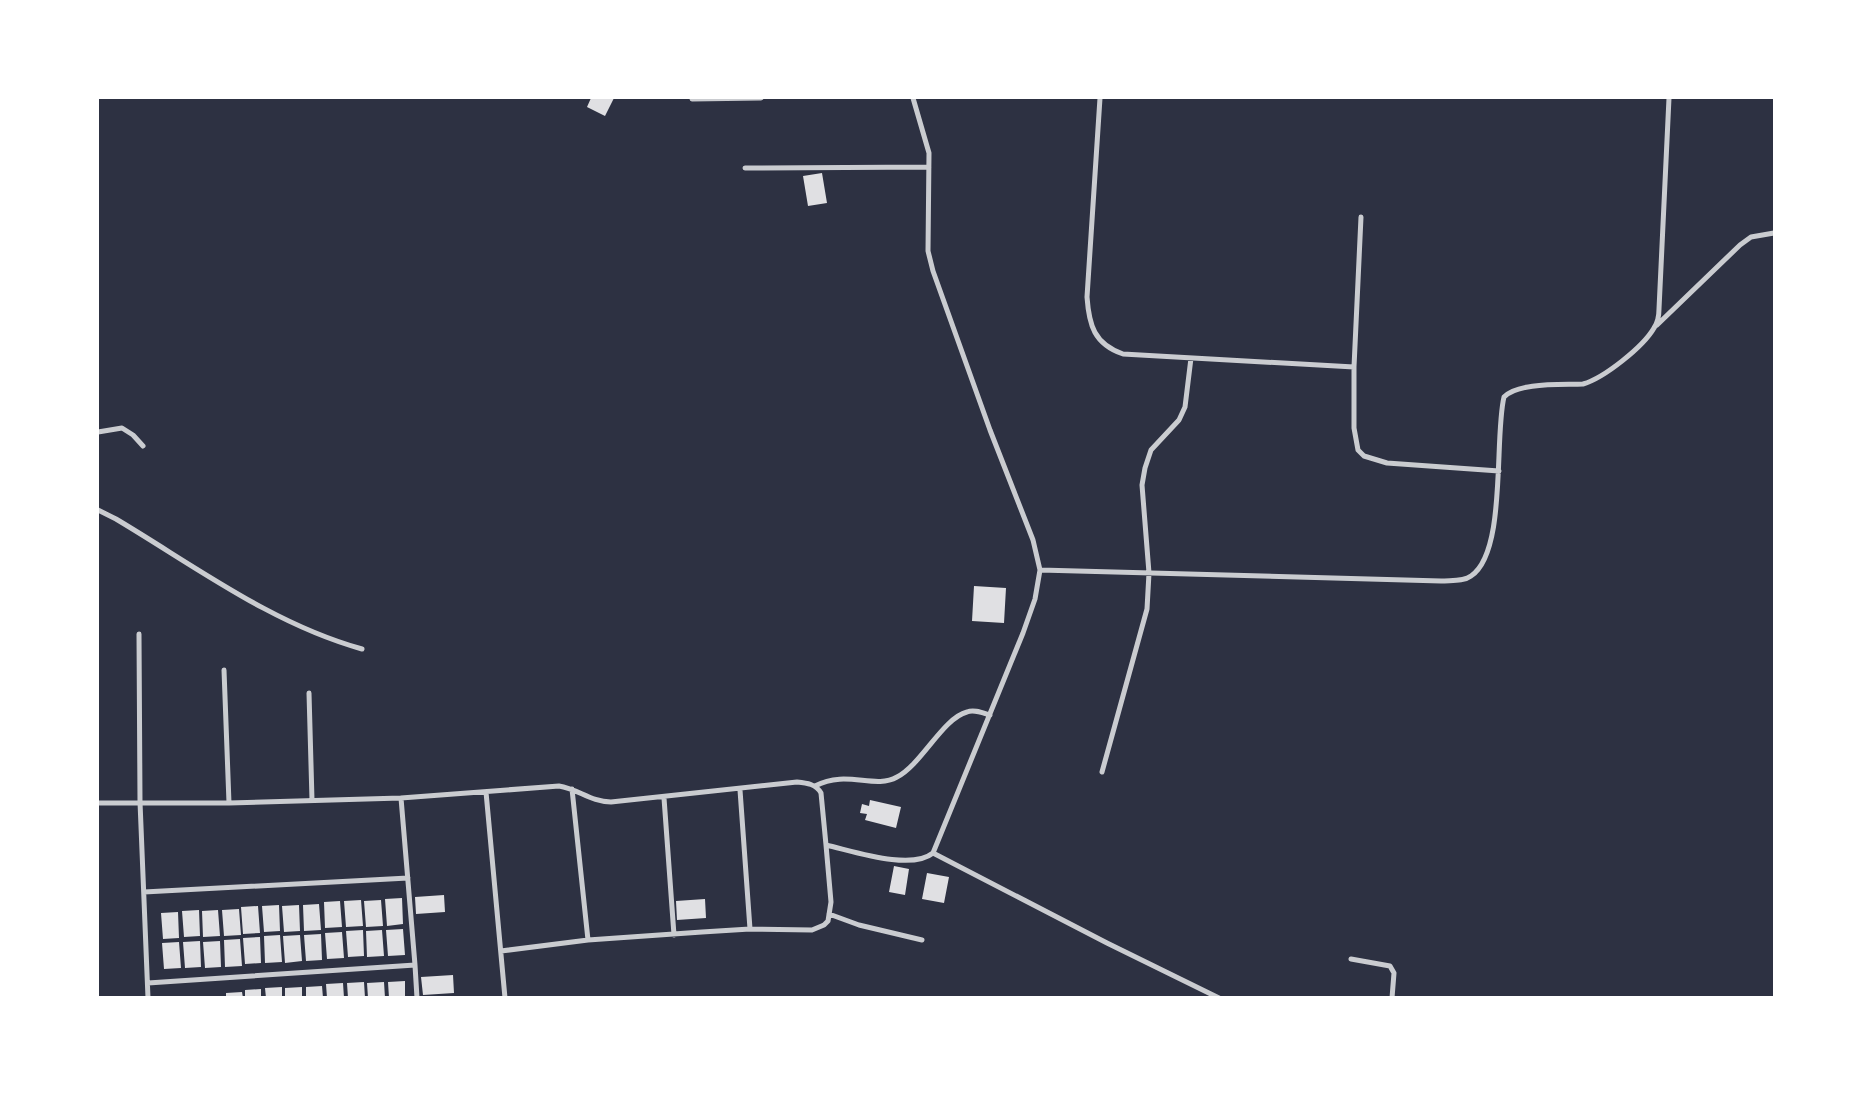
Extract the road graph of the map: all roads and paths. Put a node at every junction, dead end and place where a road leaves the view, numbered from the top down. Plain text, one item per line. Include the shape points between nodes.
1 (761, 98) edge
2 (913, 98) edge
3 (1100, 98) edge
4 (1669, 98) edge
5 (692, 99) dead end
6 (929, 167) junction
7 (745, 168) dead end
8 (1361, 217) dead end
9 (1774, 233) edge
10 (1656, 325) junction
11 (1191, 358) junction
12 (1354, 367) junction
13 (98, 432) edge
14 (143, 446) dead end
15 (1499, 471) junction
16 (98, 510) edge
17 (1040, 570) junction
18 (1149, 573) junction
19 (139, 634) dead end
20 (362, 649) dead end
21 (224, 670) dead end
22 (308, 692) dead end
23 (990, 715) junction
24 (1102, 772) dead end
25 (815, 786) junction
26 (572, 789) junction
27 (740, 790) junction
28 (486, 792) junction
29 (401, 798) junction
30 (664, 798) junction
31 (312, 800) junction
32 (140, 802) junction
33 (98, 803) edge
34 (229, 803) junction
35 (826, 845) junction
36 (933, 853) junction
37 (408, 878) junction
38 (144, 892) junction
39 (829, 914) junction
40 (750, 929) junction
41 (674, 934) junction
42 (588, 940) junction
43 (922, 940) dead end
44 (501, 951) junction
45 (1351, 958) dead end
46 (415, 965) junction
47 (148, 983) junction
48 (148, 998) edge
49 (417, 998) edge
50 (506, 998) edge
51 (1219, 998) edge
52 (1392, 998) edge

1 - 5 street
2 - 6 street via 929,153
3 - 11 street via 1087,297 1092,327 1109,349 1123,354
4 - 10 street via 1660,309
6 - 7 street
6 - 17 street via 928,251 933,271 1033,540
8 - 12 street
9 - 10 street via 1752,237 1740,245
10 - 15 street via 1646,339 1592,381 1519,388 1509,392 1502,405
11 - 12 street
11 - 18 street via 1185,407 1179,420 1151,450 1145,468 1142,485
12 - 15 street via 1355,441 1364,456 1387,463
13 - 14 street via 122,428
15 - 18 street via 1488,550 1477,570 1462,580
16 - 20 street via 281,619
17 - 18 street
17 - 23 street via 1035,599 1023,634
18 - 24 street via 1147,609
19 - 32 street
21 - 34 street
22 - 31 street
23 - 25 street via 973,711 958,716 898,777 890,781 836,778
23 - 36 street
25 - 27 street via 797,782
25 - 35 street via 822,798
26 - 28 street via 550,786
26 - 30 street via 601,802
26 - 42 street
27 - 30 street
27 - 40 street
28 - 29 street
28 - 44 street
29 - 31 street
29 - 37 street
30 - 41 street
31 - 34 street
32 - 33 street
32 - 34 street
32 - 38 street
35 - 36 street via 903,861 922,860
35 - 39 street via 831,902
36 - 51 street
37 - 38 street
37 - 46 street
38 - 47 street
39 - 40 street via 824,926 812,930
39 - 43 street via 859,925
40 - 41 street
41 - 42 street
42 - 44 street
44 - 50 street
45 - 52 street via 1390,966 1394,973
46 - 47 street
46 - 49 street
47 - 48 street

